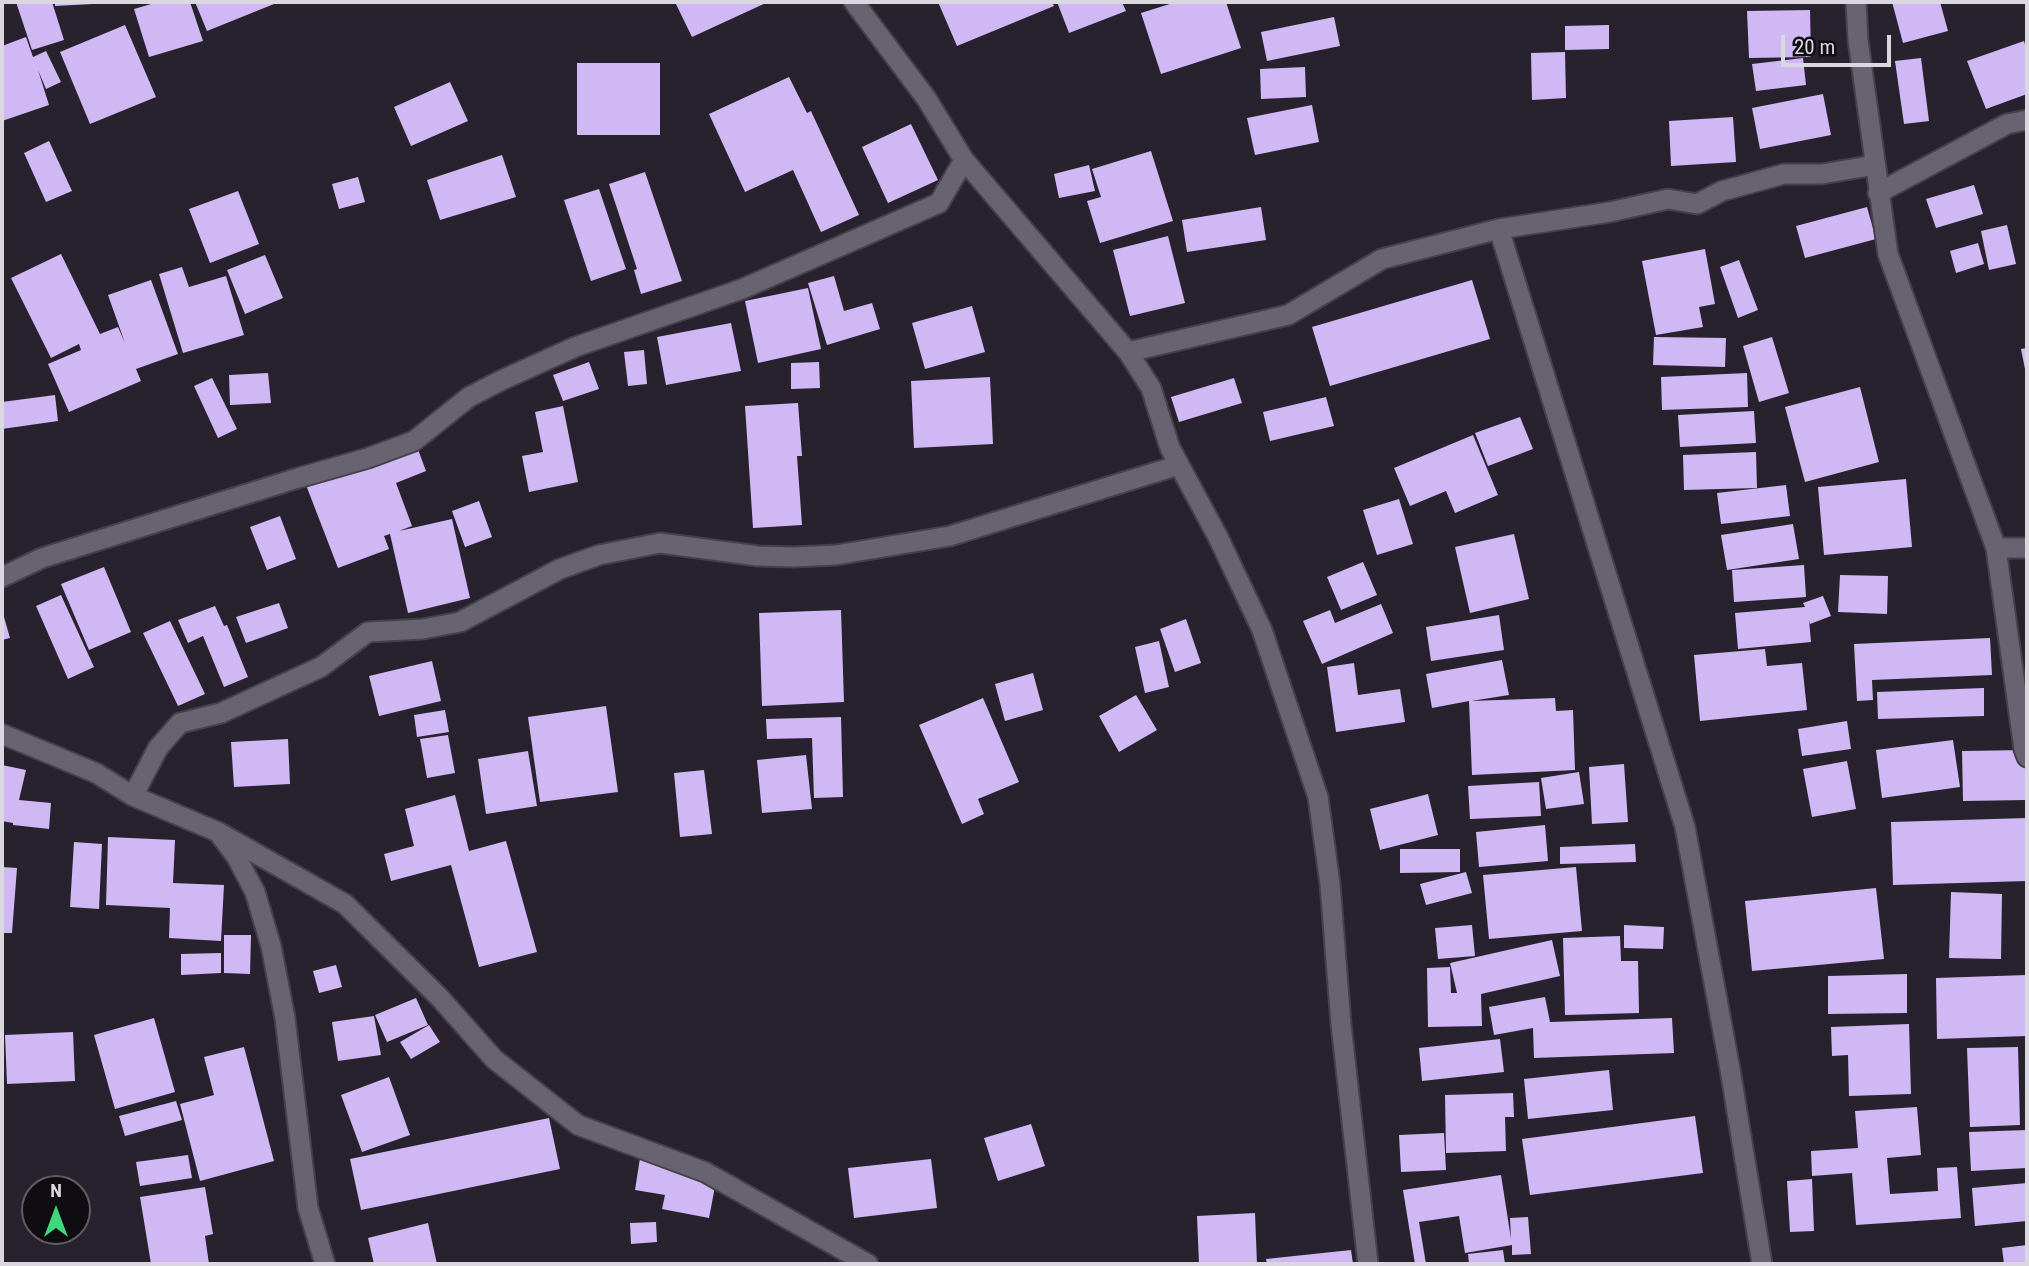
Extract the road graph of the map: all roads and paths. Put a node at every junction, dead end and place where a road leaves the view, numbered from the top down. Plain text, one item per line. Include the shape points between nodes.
1 (854, 2) edge
2 (1856, 2) edge
3 (2027, 120) edge
4 (964, 160) junction
5 (1875, 165) junction
6 (1878, 193) junction
7 (1499, 229) junction
8 (1128, 352) junction
9 (1179, 465) junction
10 (1996, 548) junction
11 (2027, 548) edge
12 (2, 577) edge
13 (2, 734) edge
14 (2027, 757) edge
15 (133, 796) junction
16 (218, 832) junction
17 (326, 1264) edge
18 (868, 1264) edge
19 (1368, 1264) edge
20 (1762, 1264) edge

1 - 4 street via 926,98
2 - 5 street
3 - 6 street via 2007,124
4 - 8 street
4 - 12 street via 939,203 742,289 575,347 502,380 469,397 414,441 41,558
5 - 6 street
5 - 7 street via 1822,174 1784,174 1722,191 1697,204 1668,199
6 - 10 street via 1888,254
7 - 8 street via 1382,259 1288,315
7 - 20 street via 1685,827
8 - 9 street via 1151,388
9 - 15 street via 950,536 849,553 758,556 660,543 599,555 560,569 460,622 368,632 321,667 221,713 180,723 158,748
9 - 19 street via 1262,630 1318,797
10 - 11 street
10 - 14 street
13 - 15 street via 96,773
15 - 16 street
16 - 17 street via 255,892 271,946 285,1018 308,1208
16 - 18 street via 345,904 494,1059 578,1125 705,1172

